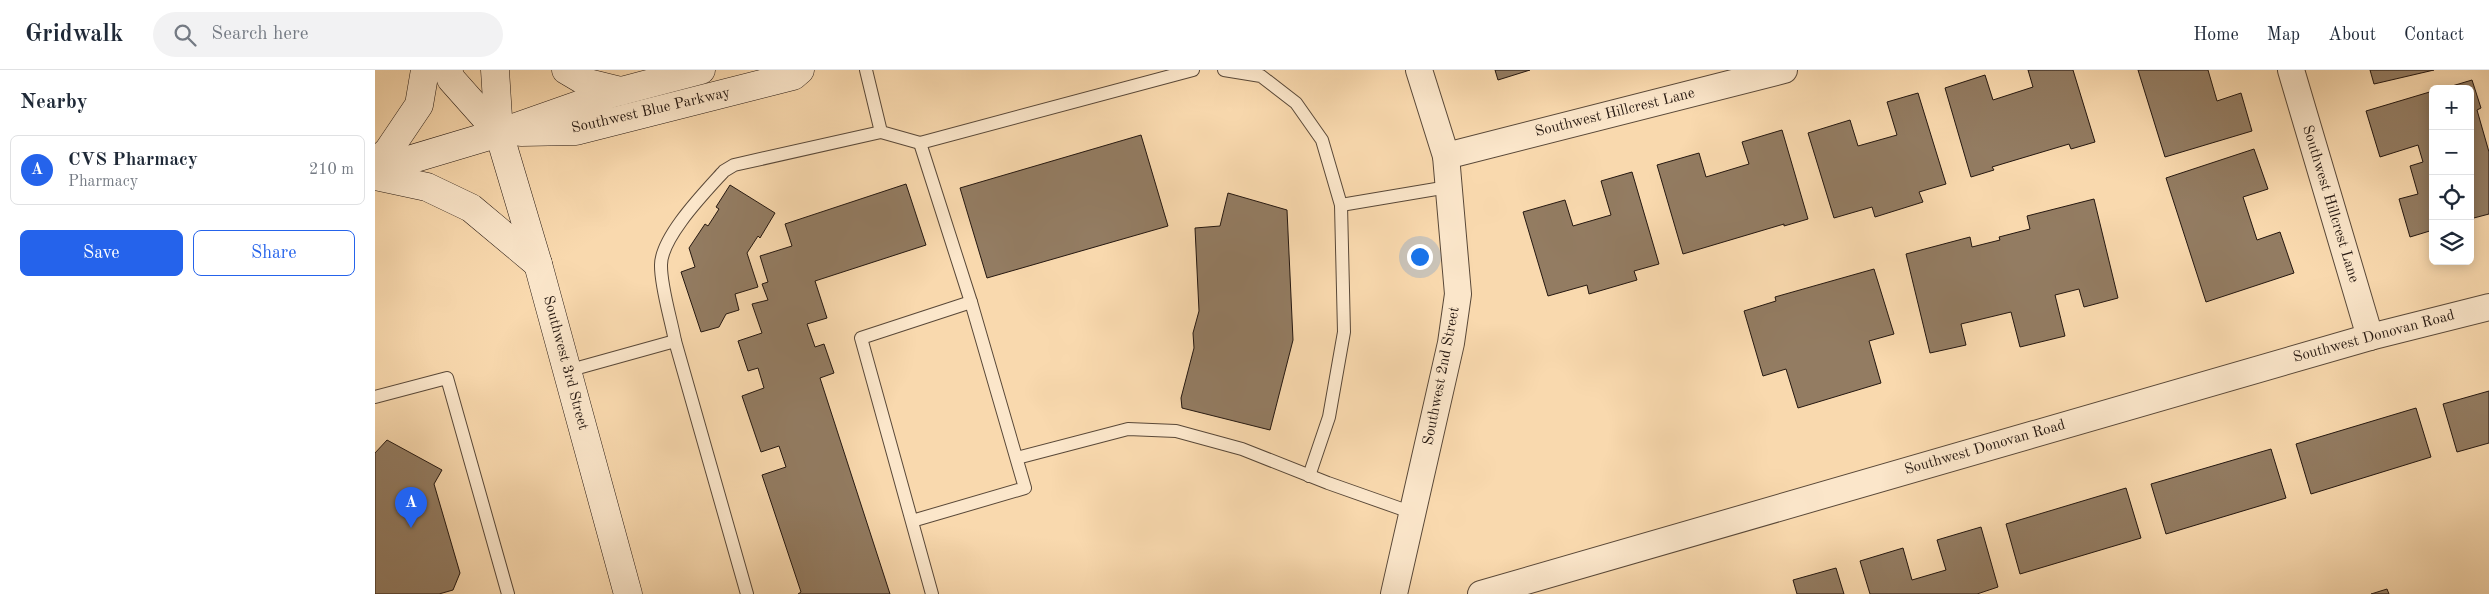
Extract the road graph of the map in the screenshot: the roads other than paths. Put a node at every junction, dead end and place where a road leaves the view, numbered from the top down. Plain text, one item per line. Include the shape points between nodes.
1 (425, 70) edge
2 (448, 70) edge
3 (495, 70) edge
4 (566, 70) edge
5 (701, 70) edge
6 (800, 70) edge
7 (866, 70) edge
8 (1193, 70) edge
9 (1224, 70) edge
10 (1419, 70) edge
11 (1784, 70) edge
12 (2291, 70) edge
13 (1146, 76) edge
14 (621, 91) junction
15 (881, 132) junction
16 (499, 133) junction
17 (920, 143) junction
18 (1446, 156) junction
19 (375, 163) edge
20 (375, 170) edge
21 (375, 176) edge
22 (1448, 187) junction
23 (1341, 205) junction
24 (538, 264) junction
25 (971, 302) junction
26 (2489, 306) edge
27 (2370, 337) junction
28 (675, 341) junction
29 (567, 371) junction
30 (375, 397) edge
31 (1017, 458) junction
32 (1309, 476) junction
33 (1413, 512) junction
34 (912, 521) junction
35 (623, 593) edge
36 (508, 594) edge
37 (747, 594) edge
38 (932, 594) edge
39 (1394, 594) edge
40 (1481, 594) edge

1 - 19 main road via 419,105
2 - 16 main road, Southwest 3rd Street via 451,79
3 - 16 main road, Southwest 3rd Street
4 - 14 main road via 588,83
5 - 14 main road, Southwest Blue Parkway
6 - 16 main road, Southwest Blue Parkway via 793,76 576,131
7 - 15 lane
8 - 13 lane
9 - 23 lane via 1261,76 1296,103 1322,140
10 - 18 street, Southwest 2nd Street
11 - 18 street, Southwest Hillcrest Lane
12 - 27 street, Southwest Hillcrest Lane
13 - 17 lane
14 - 16 main road, Southwest Blue Parkway
15 - 17 lane
15 - 28 lane via 734,165 724,171 676,229 664,249 661,265
16 - 20 main road, Southwest Blue Parkway
16 - 24 main road, Southwest 3rd Street
17 - 25 lane
18 - 22 street, Southwest 2nd Street
21 - 24 main road via 427,187 471,208
22 - 23 lane
22 - 33 street, Southwest 2nd Street via 1458,294 1451,344
23 - 32 lane via 1344,332 1329,417
24 - 29 main road, Southwest 3rd Street
25 - 31 lane
25 - 34 lane via 861,338
26 - 27 street, Southwest Donovan Road
27 - 40 street, Southwest Donovan Road
28 - 29 lane
28 - 37 lane
29 - 35 main road, Southwest 3rd Street
30 - 36 lane via 447,378
31 - 32 lane via 1128,429 1176,431 1242,449
31 - 34 lane via 1025,488
32 - 33 lane
33 - 39 street, Southwest 2nd Street
34 - 38 lane

